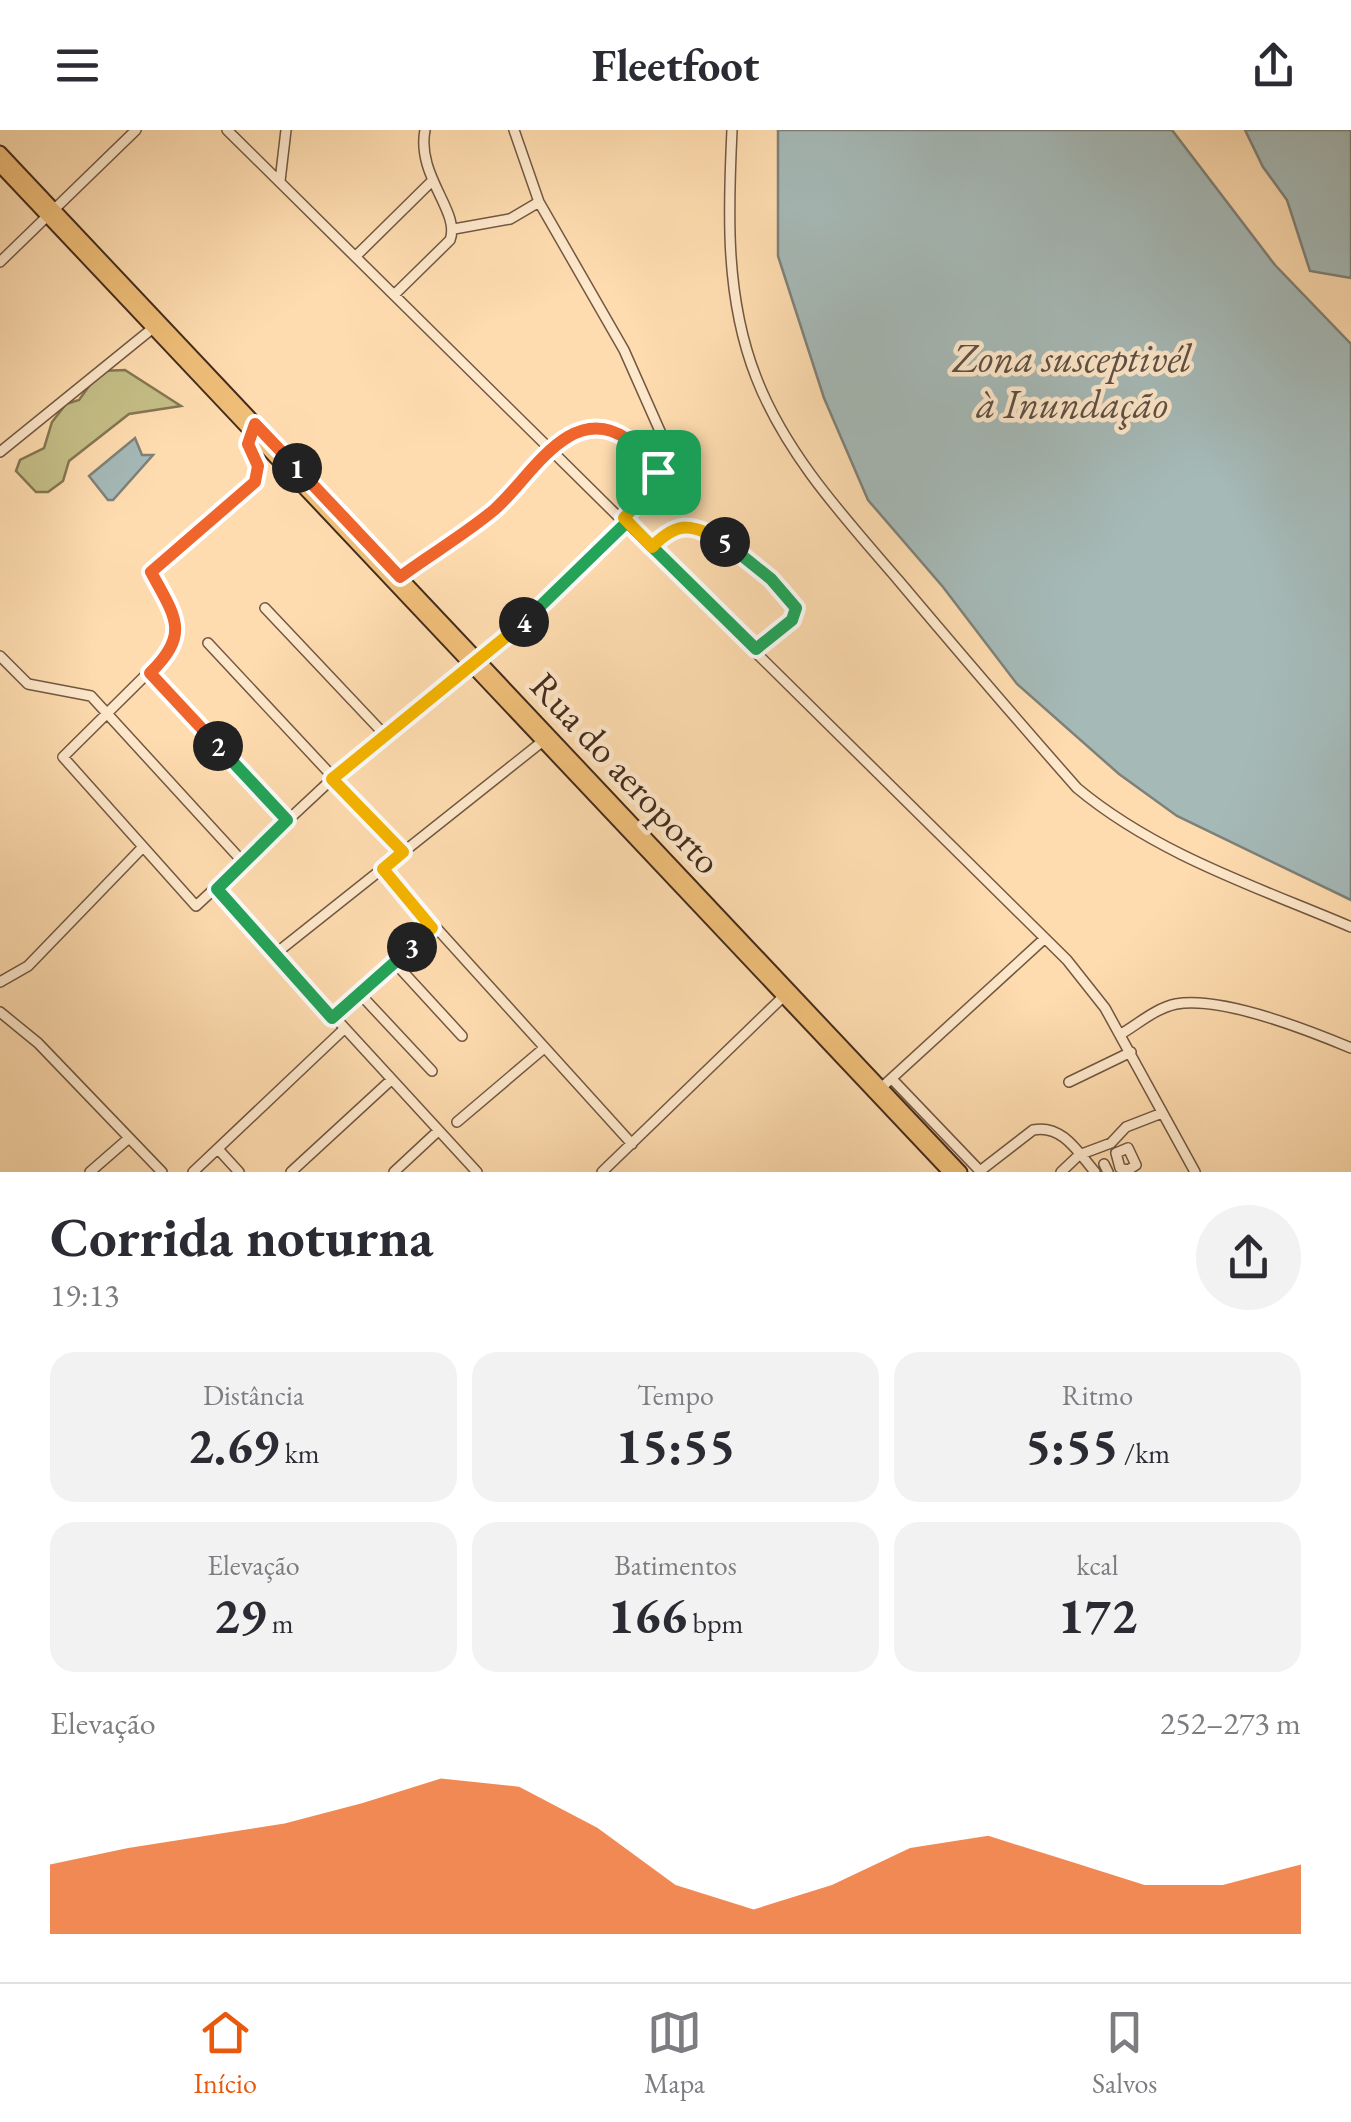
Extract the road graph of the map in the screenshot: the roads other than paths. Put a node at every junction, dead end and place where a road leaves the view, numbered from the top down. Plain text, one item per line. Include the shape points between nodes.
1 (136, 130) edge
2 (226, 130) edge
3 (286, 130) edge
4 (425, 130) edge
5 (514, 130) edge
6 (732, 130) edge
7 (0, 152) edge
8 (0, 166) edge
9 (280, 181) junction
10 (430, 183) junction
11 (538, 202) junction
12 (50, 212) junction
13 (454, 229) junction
14 (356, 256) junction
15 (0, 262) edge
16 (394, 294) junction
17 (153, 328) junction
18 (252, 427) junction
19 (552, 450) junction
20 (0, 452) edge
21 (658, 472) junction
22 (625, 520) junction
23 (652, 547) junction
24 (400, 577) junction
25 (265, 608) dead end
26 (208, 644) dead end
27 (756, 649) junction
28 (0, 656) edge
29 (475, 662) junction
30 (150, 673) junction
31 (107, 713) junction
32 (384, 734) junction
33 (543, 741) junction
34 (332, 779) junction
35 (287, 820) junction
36 (142, 848) junction
37 (403, 852) junction
38 (243, 862) junction
39 (383, 869) junction
40 (217, 889) junction
41 (432, 928) junction
42 (1351, 928) edge
43 (1044, 939) junction
44 (275, 954) junction
45 (394, 963) junction
46 (0, 982) edge
47 (360, 994) junction
48 (787, 994) junction
49 (0, 1012) edge
50 (332, 1018) junction
51 (343, 1030) junction
52 (1121, 1034) junction
53 (462, 1036) dead end
54 (1351, 1048) edge
55 (543, 1049) junction
56 (1130, 1052) junction
57 (432, 1071) dead end
58 (391, 1080) junction
59 (1069, 1082) dead end
60 (887, 1084) junction
61 (1162, 1113) junction
62 (457, 1122) dead end
63 (438, 1130) junction
64 (1118, 1135) junction
65 (130, 1138) junction
66 (632, 1144) junction
67 (218, 1149) junction
68 (1123, 1150) junction
69 (1080, 1154) junction
70 (1118, 1170) edge
71 (90, 1172) edge
72 (162, 1172) edge
73 (193, 1172) edge
74 (238, 1172) edge
75 (291, 1172) edge
76 (394, 1172) edge
77 (477, 1172) edge
78 (602, 1172) edge
79 (949, 1172) edge
80 (961, 1172) edge
81 (980, 1172) edge
82 (1062, 1172) edge
83 (1096, 1172) edge
84 (1195, 1172) edge

1 - 12 street
2 - 9 street
3 - 9 street
4 - 10 street
5 - 11 street
6 - 42 street via 728,210 736,306 755,376 781,431 820,487 1058,766 1107,813 1154,842
7 - 12 main road, Rua do aeroporto
8 - 12 main road, Rua do aeroporto
9 - 14 street
10 - 13 street
10 - 14 street
11 - 13 street via 510,219
11 - 21 street via 624,350 664,438 667,456
12 - 15 street
12 - 17 main road, Rua do aeroporto
12 - 18 main road, Rua do aeroporto
13 - 16 street
14 - 16 street
16 - 19 street
17 - 18 main road, Rua do aeroporto
17 - 20 street
18 - 24 main road, Rua do aeroporto
18 - 29 main road, Rua do aeroporto
18 - 30 street via 248,448 259,472 255,482 152,568 176,638
19 - 21 street via 603,426 634,445
19 - 22 street
19 - 24 street via 493,510
21 - 22 street
22 - 23 street
22 - 29 street via 514,632
23 - 27 street
23 - 27 street via 670,530 702,530 771,579 795,614
24 - 29 main road, Rua do aeroporto
25 - 32 street
26 - 34 street
27 - 43 street
28 - 31 street via 28,684 77,690
29 - 32 street
29 - 33 main road, Rua do aeroporto
29 - 48 main road, Rua do aeroporto
30 - 31 street
30 - 35 street
31 - 36 street via 65,753 64,762
31 - 38 street
32 - 34 street
33 - 37 street
33 - 48 main road, Rua do aeroporto
34 - 35 street
34 - 37 street
35 - 38 street
36 - 40 street via 196,906
36 - 46 street via 28,966
37 - 39 street
38 - 40 street
39 - 41 street
39 - 44 street
40 - 44 street
41 - 45 street
41 - 55 street
43 - 52 street via 1087,983
43 - 60 street
44 - 50 street
45 - 47 street
45 - 53 street
47 - 50 street
47 - 57 street
48 - 60 main road, Rua do aeroporto
48 - 66 street
48 - 79 main road, Rua do aeroporto
49 - 65 street
50 - 51 street
51 - 58 street
51 - 67 street
52 - 54 street via 1164,1008 1194,1003
52 - 56 street
55 - 62 street
55 - 66 street
56 - 59 street
56 - 61 street
58 - 63 street
58 - 75 street
60 - 80 main road, Rua do aeroporto
60 - 81 street
61 - 64 street
61 - 84 street
63 - 76 street
63 - 77 street
64 - 68 street
64 - 69 street
65 - 71 street
65 - 72 street
66 - 78 street
67 - 73 street
67 - 74 street
68 - 70 street via 1116,1153
68 - 70 street via 1128,1148 1136,1165
69 - 81 street via 1060,1133 1042,1128
69 - 82 street
69 - 83 street

